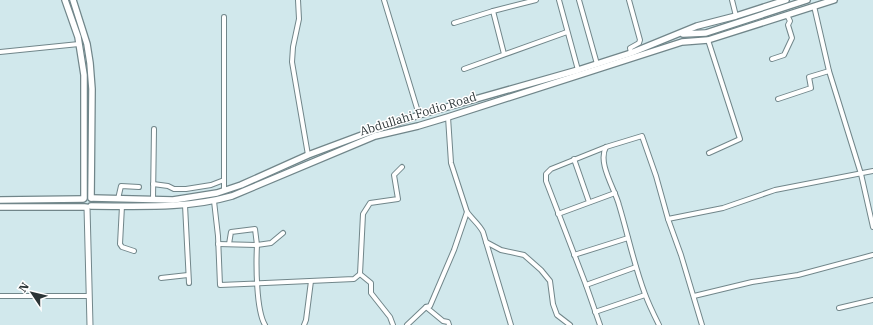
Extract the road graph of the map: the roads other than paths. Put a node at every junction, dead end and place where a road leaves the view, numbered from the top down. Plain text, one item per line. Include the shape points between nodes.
1 (66, 0) edge
2 (73, 0) edge
3 (298, 0) edge
4 (384, 0) edge
5 (536, 0) edge
6 (559, 0) edge
7 (579, 0) edge
8 (629, 0) edge
9 (732, 0) edge
10 (786, 0) edge
11 (807, 0) edge
12 (834, 0) edge
13 (814, 6) junction
14 (493, 11) junction
15 (787, 15) junction
16 (736, 16) junction
17 (224, 17) dead end
18 (454, 23) dead end
19 (568, 32) junction
20 (696, 33) junction
21 (679, 34) junction
22 (708, 40) junction
23 (682, 42) junction
24 (79, 44) junction
25 (0, 52) edge
26 (631, 53) junction
27 (504, 54) junction
28 (772, 59) dead end
29 (597, 64) junction
30 (464, 68) dead end
31 (578, 70) junction
32 (829, 71) junction
33 (778, 99) dead end
34 (419, 115) junction
35 (448, 117) junction
36 (154, 130) dead end
37 (606, 147) junction
38 (709, 153) dead end
39 (308, 155) junction
40 (574, 159) junction
41 (402, 167) dead end
42 (873, 171) edge
43 (861, 174) junction
44 (224, 180) junction
45 (153, 184) junction
46 (139, 187) dead end
47 (224, 190) junction
48 (614, 192) junction
49 (84, 198) junction
50 (91, 198) junction
51 (118, 199) junction
52 (153, 199) junction
53 (0, 200) edge
54 (214, 201) junction
55 (589, 202) junction
56 (185, 205) junction
57 (122, 206) junction
58 (0, 207) edge
59 (88, 207) junction
60 (467, 212) junction
61 (558, 214) junction
62 (668, 219) junction
63 (873, 227) edge
64 (283, 233) dead end
65 (628, 238) junction
66 (486, 242) junction
67 (218, 244) junction
68 (229, 244) junction
69 (257, 245) junction
70 (134, 251) dead end
71 (873, 255) edge
72 (574, 256) junction
73 (636, 267) junction
74 (360, 274) junction
75 (188, 275) junction
76 (161, 278) dead end
77 (311, 281) junction
78 (189, 283) dead end
79 (257, 284) junction
80 (586, 285) junction
81 (645, 295) junction
82 (0, 296) edge
83 (89, 296) junction
84 (694, 296) junction
85 (873, 300) edge
86 (426, 307) junction
87 (839, 308) dead end
88 (595, 312) junction
89 (90, 325) edge
90 (265, 325) edge
91 (304, 325) edge
92 (393, 325) edge
93 (407, 325) edge
94 (449, 325) edge
95 (511, 325) edge
96 (570, 325) edge
97 (600, 325) edge
98 (659, 325) edge
99 (702, 325) edge

1 - 24 main road
2 - 50 main road via 87,44 90,63
3 - 39 street via 299,19 292,62
4 - 34 street
5 - 14 street
6 - 19 street
7 - 29 street
8 - 26 street via 640,40 630,48
9 - 16 street
10 - 16 main road, Abdullahi Fodio Road
11 - 20 main road via 706,33
12 - 13 main road
13 - 15 main road
13 - 32 street
14 - 18 street
14 - 27 street
15 - 22 main road
15 - 28 street via 792,38 784,55
16 - 21 main road, Abdullahi Fodio Road via 697,26
17 - 44 street
19 - 27 street
19 - 31 street
20 - 21 main road
20 - 23 main road
21 - 26 main road, Abdullahi Fodio Road
22 - 23 main road
22 - 38 street via 740,139
23 - 35 main road, Abdullahi Fodio Road
24 - 25 street
24 - 49 main road via 84,75
26 - 29 main road, Abdullahi Fodio Road
27 - 30 street
29 - 31 main road, Abdullahi Fodio Road
31 - 34 main road, Abdullahi Fodio Road
32 - 33 street via 809,77 811,88
32 - 43 street
34 - 39 main road, Abdullahi Fodio Road
35 - 54 main road, Abdullahi Fodio Road via 375,136 232,196
35 - 60 street via 451,163
36 - 45 street
37 - 40 street
37 - 48 street via 603,157
37 - 62 street via 642,136
39 - 47 main road, Abdullahi Fodio Road
40 - 55 street
40 - 61 street via 551,169 546,176
41 - 74 street via 394,175 398,199 370,203 363,214
42 - 43 street
43 - 62 street via 775,190 723,208
43 - 63 street
44 - 45 street via 186,189
44 - 47 street
45 - 52 street
46 - 51 street via 121,186
47 - 52 main road, Abdullahi Fodio Road via 173,200
48 - 55 street
48 - 65 street
49 - 50 main road
49 - 53 main road
49 - 59 main road via 82,204
50 - 51 main road, Abdullahi Fodio Road
50 - 59 main road via 93,203
51 - 52 main road, Abdullahi Fodio Road
54 - 56 main road, Abdullahi Fodio Road
54 - 67 street
55 - 61 street
56 - 57 main road, Abdullahi Fodio Road
56 - 75 street
57 - 59 main road, Abdullahi Fodio Road
57 - 70 street via 120,244
58 - 59 main road, Abdullahi Fodio Road
59 - 83 street
60 - 66 street via 479,225
60 - 86 street via 430,306
61 - 72 street
62 - 84 street
64 - 69 street via 271,243
65 - 72 street
65 - 73 street
66 - 95 street
66 - 96 street via 501,250 524,255 541,270 550,281 557,315
67 - 68 street
67 - 79 street via 220,285
68 - 69 street
68 - 69 street via 231,232 255,229
69 - 79 street
71 - 84 street via 798,275 752,282
72 - 80 street
73 - 80 street
73 - 81 street
74 - 77 street via 354,280
74 - 92 street via 371,283 371,293 390,317
75 - 76 street
75 - 78 street
77 - 79 street
77 - 91 street
79 - 90 street via 261,319
80 - 88 street
81 - 88 street
81 - 98 street
82 - 83 street
83 - 89 street
84 - 99 street
85 - 87 street
86 - 93 street
86 - 94 street
88 - 97 street

